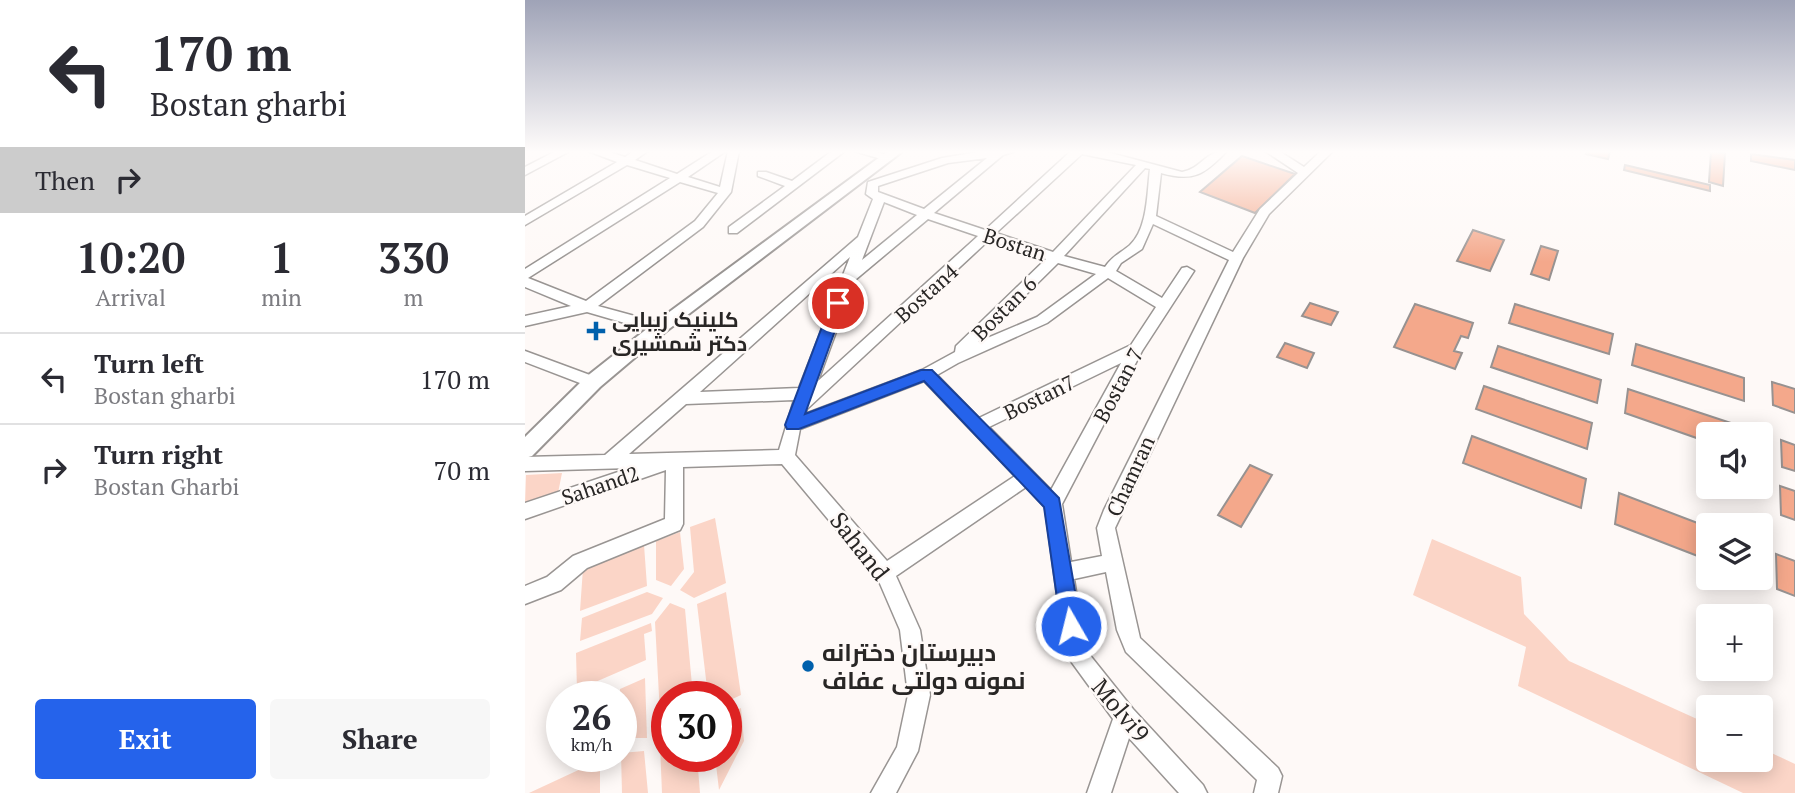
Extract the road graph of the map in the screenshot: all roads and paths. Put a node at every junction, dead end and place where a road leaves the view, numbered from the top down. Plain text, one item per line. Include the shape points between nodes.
1 (581, 188) edge
2 (660, 188) edge
3 (712, 188) edge
4 (726, 188) edge
5 (790, 188) edge
6 (868, 188) edge
7 (870, 188) edge
8 (872, 188) edge
9 (962, 188) edge
10 (1040, 188) edge
11 (1115, 188) edge
12 (1154, 188) edge
13 (1290, 188) edge
14 (725, 192) junction
15 (928, 215) junction
16 (1150, 218) junction
17 (525, 221) edge
18 (733, 230) dead end
19 (990, 235) junction
20 (862, 240) junction
21 (778, 242) junction
22 (1056, 257) junction
23 (1236, 258) junction
24 (1187, 271) dead end
25 (1108, 272) junction
26 (525, 275) edge
27 (846, 281) junction
28 (525, 282) edge
29 (1163, 305) junction
30 (587, 307) junction
31 (525, 321) edge
32 (659, 328) junction
33 (1136, 349) junction
34 (953, 359) junction
35 (528, 361) edge
36 (927, 374) junction
37 (593, 382) junction
38 (683, 398) junction
39 (803, 400) junction
40 (561, 412) junction
41 (793, 425) junction
42 (979, 425) junction
43 (525, 450) edge
44 (786, 457) junction
45 (675, 460) junction
46 (610, 461) junction
47 (525, 464) edge
48 (1027, 477) junction
49 (1053, 504) junction
50 (525, 511) edge
51 (1113, 562) junction
52 (885, 573) junction
53 (1063, 573) junction
54 (525, 595) edge
55 (1125, 717) junction
56 (883, 793) edge
57 (1099, 793) edge
58 (1195, 793) edge
59 (1266, 793) edge

1 - 17 street
2 - 26 street
3 - 14 street
4 - 14 street
5 - 18 street
6 - 21 street
7 - 20 street
8 - 15 street, Bostan
9 - 15 street
10 - 19 street, Bostan4
11 - 22 street, Bostan 6
12 - 16 street
13 - 23 street, Chamran via 1264,212
14 - 30 street via 699,224
15 - 19 street, Bostan
15 - 27 street
16 - 23 street
16 - 25 street via 1137,246
19 - 22 street, Bostan
19 - 39 street, Bostan4
20 - 27 street
20 - 38 street
21 - 32 street
21 - 40 street via 596,391
22 - 25 street, Bostan
22 - 34 street, Bostan 6
23 - 51 street, Chamran via 1112,510 1107,528
24 - 29 street, Bostan 7
25 - 29 street, Bostan
25 - 34 street via 1042,320
27 - 39 street
28 - 30 street
29 - 33 street, Bostan 7
30 - 31 street
30 - 32 street
32 - 37 street
33 - 42 street, Bostan7
33 - 49 street, Bostan 7
34 - 36 street
35 - 37 street
36 - 41 street
36 - 42 street
37 - 40 street
38 - 39 street
38 - 46 street
39 - 41 street
40 - 43 street
41 - 44 street
42 - 48 street
44 - 45 street
44 - 52 street, Sahand
45 - 46 street
45 - 50 street, Sahand2
45 - 54 street via 674,524 580,562 554,584
46 - 47 street
48 - 49 street
48 - 52 street
49 - 53 street, Molvi9
51 - 53 street
51 - 59 street, Chamran via 1133,645 1270,776
52 - 56 street, Sahand via 910,630 919,695 907,751
53 - 55 street, Molvi9 via 1075,653
55 - 57 street
55 - 58 street, Molvi9

